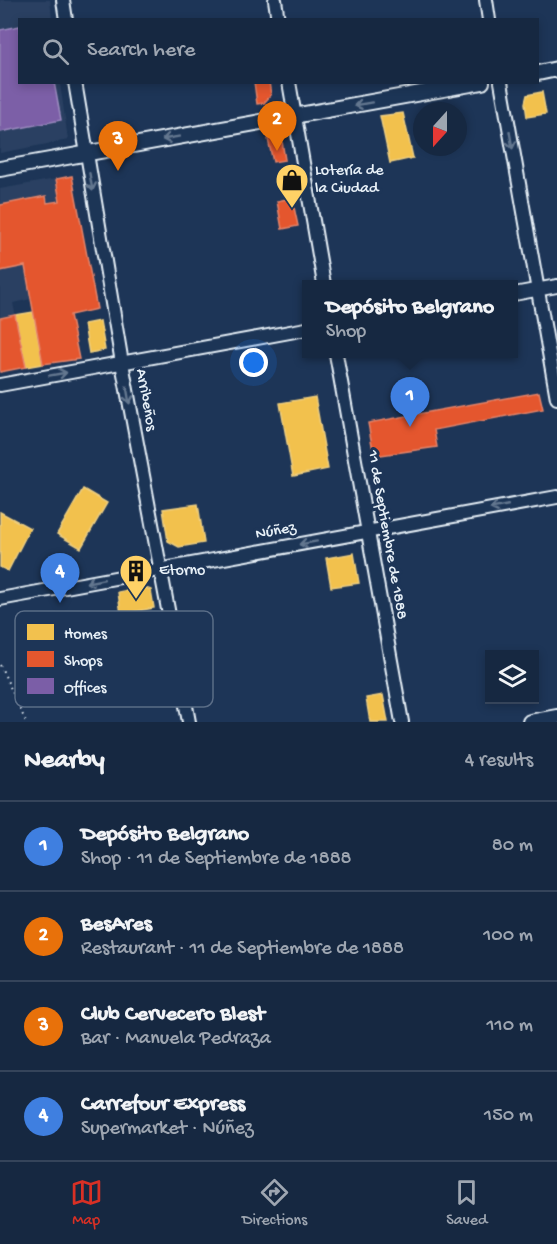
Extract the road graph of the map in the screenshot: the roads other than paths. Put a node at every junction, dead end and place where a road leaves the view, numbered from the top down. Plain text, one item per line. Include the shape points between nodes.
1 (63, 0) edge
2 (275, 0) edge
3 (486, 0) edge
4 (66, 18) edge
5 (278, 18) edge
6 (489, 18) edge
7 (557, 69) edge
8 (539, 72) edge
9 (75, 84) edge
10 (289, 84) edge
11 (471, 84) edge
12 (501, 84) edge
13 (294, 116) junction
14 (86, 154) junction
15 (0, 169) edge
16 (323, 280) edge
17 (557, 286) edge
18 (537, 290) junction
19 (518, 293) edge
20 (302, 330) edge
21 (337, 358) edge
22 (122, 363) junction
23 (0, 385) edge
24 (557, 398) edge
25 (557, 497) edge
26 (369, 532) junction
27 (160, 569) junction
28 (0, 599) edge
29 (168, 611) edge
30 (186, 707) edge
31 (557, 717) edge
32 (189, 722) edge
33 (402, 722) edge
34 (530, 722) edge

1 - 4 street
2 - 5 street
3 - 6 street
7 - 8 street
9 - 14 street, Arribeños
10 - 13 street
11 -> 13 street
12 -> 18 street
13 -> 14 street
13 - 16 street
14 - 15 street
14 -> 22 street, Arribeños
17 - 18 street
18 - 19 street
18 - 24 street
20 - 22 street
21 - 26 street, 11 de Septiembre de 1888
23 -> 22 street
22 -> 27 street, Arribeños
25 -> 26 street, Núñez
26 -> 27 street, Núñez
26 - 33 street, 11 de Septiembre de 1888
27 -> 28 street, Núñez
27 - 29 street, Arribeños
30 - 32 street, Arribeños
31 - 34 street

